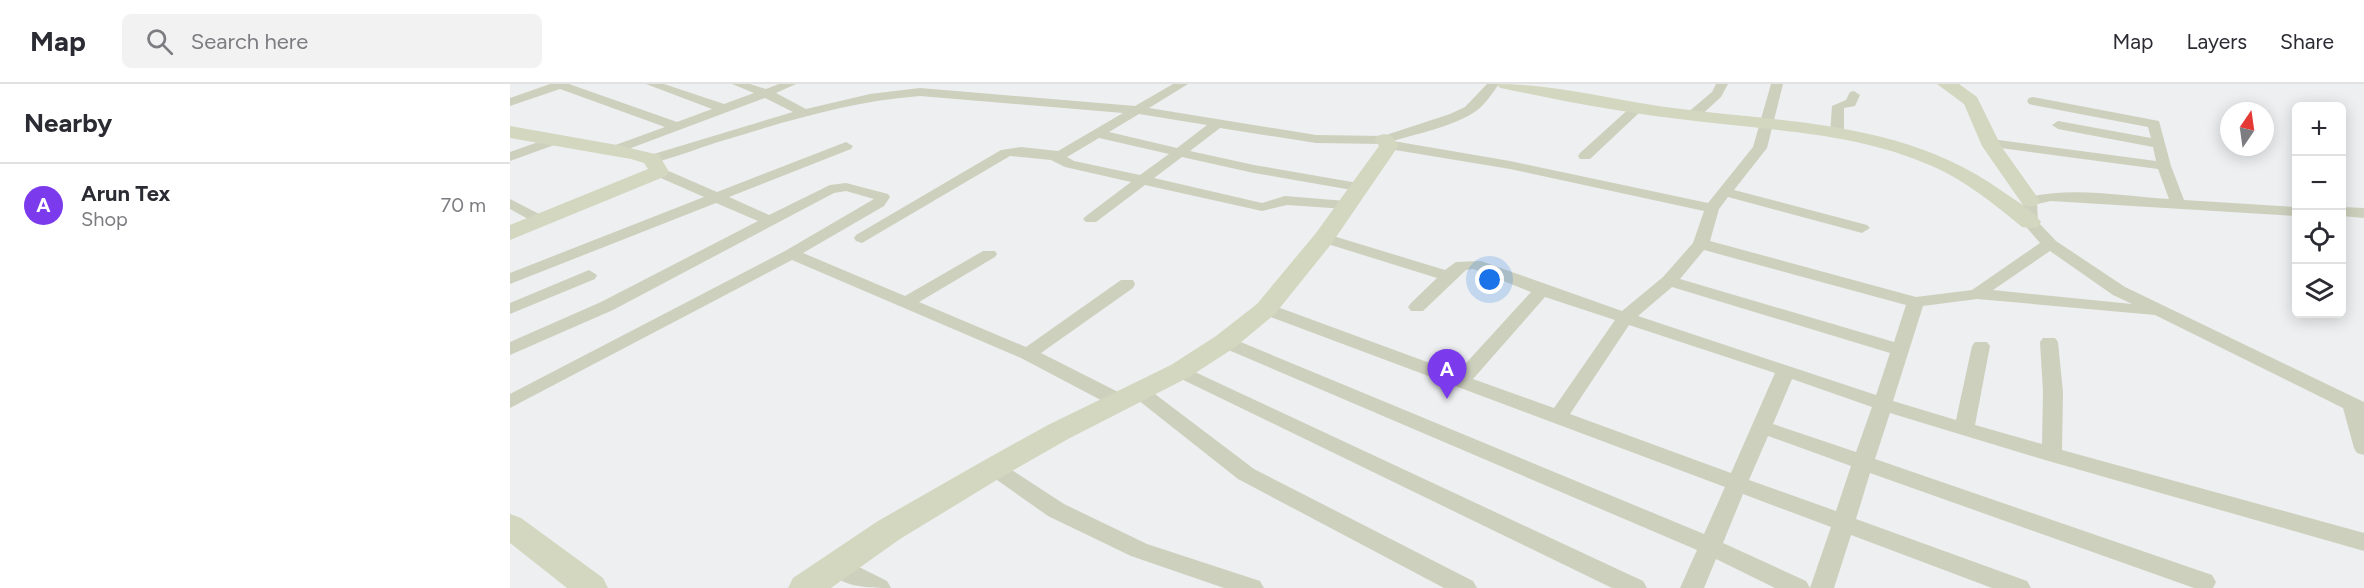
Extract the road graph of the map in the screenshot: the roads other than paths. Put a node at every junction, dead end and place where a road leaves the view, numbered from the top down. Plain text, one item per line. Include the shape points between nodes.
1 (561, 84) edge
2 (652, 84) edge
3 (738, 84) edge
4 (790, 84) edge
5 (866, 84) edge
6 (1182, 84) edge
7 (1493, 84) edge
8 (1506, 84) edge
9 (1722, 84) edge
10 (1777, 84) edge
11 (1955, 86) edge
12 (1539, 87) edge
13 (766, 93) junction
14 (894, 93) junction
15 (1854, 95) dead end
16 (2033, 101) dead end
17 (510, 102) edge
18 (725, 109) junction
19 (1636, 109) junction
20 (1136, 110) junction
21 (804, 113) junction
22 (1692, 116) junction
23 (1216, 124) junction
24 (1767, 124) junction
25 (2058, 125) dead end
26 (676, 126) junction
27 (510, 132) edge
28 (1095, 134) junction
29 (1837, 134) junction
30 (552, 141) junction
31 (1386, 142) junction
32 (1990, 142) junction
33 (2159, 144) junction
34 (846, 146) dead end
35 (615, 150) junction
36 (1179, 153) junction
37 (1055, 156) junction
38 (1585, 156) dead end
39 (510, 157) edge
40 (656, 166) junction
41 (2164, 166) junction
42 (1143, 181) junction
43 (1725, 192) junction
44 (1352, 196) junction
45 (718, 197) junction
46 (2030, 201) junction
47 (510, 203) edge
48 (2179, 206) junction
49 (1712, 208) junction
50 (2292, 212) edge
51 (2346, 212) edge
52 (2364, 213) edge
53 (1091, 219) dead end
54 (542, 221) junction
55 (771, 221) junction
56 (2030, 222) junction
57 (1862, 228) dead end
58 (510, 233) edge
59 (862, 238) dead end
60 (1324, 238) junction
61 (1701, 244) junction
62 (2050, 244) junction
63 (791, 254) junction
64 (989, 254) dead end
65 (589, 276) dead end
66 (1448, 276) junction
67 (510, 279) edge
68 (1669, 281) junction
69 (1127, 284) dead end
70 (1542, 291) junction
71 (1977, 294) junction
72 (1916, 302) junction
73 (905, 303) junction
74 (1417, 306) dead end
75 (510, 309) edge
76 (1266, 309) junction
77 (2162, 312) junction
78 (1625, 318) junction
79 (1225, 342) junction
80 (2049, 342) dead end
81 (1981, 346) dead end
82 (510, 350) edge
83 (1899, 350) junction
84 (1028, 354) junction
85 (1786, 370) junction
86 (1179, 371) junction
87 (1461, 380) junction
88 (1130, 397) junction
89 (510, 402) edge
90 (1883, 404) junction
91 (2358, 407) edge
92 (1559, 415) junction
93 (1762, 427) junction
94 (1964, 429) junction
95 (2364, 448) edge
96 (2052, 455) junction
97 (1863, 462) junction
98 (994, 468) junction
99 (1737, 483) junction
100 (1845, 522) junction
101 (510, 526) edge
102 (2364, 542) edge
103 (1709, 546) junction
104 (837, 565) junction
105 (2204, 582) dead end
106 (591, 588) edge
107 (805, 588) edge
108 (879, 588) edge
109 (1252, 588) edge
110 (1465, 588) edge
111 (1635, 588) edge
112 (1692, 588) edge
113 (1798, 588) edge
114 (1822, 588) edge
115 (2019, 588) edge

1 - 17 street
1 - 26 street
2 - 18 street
3 - 13 street
4 - 13 street
5 - 14 street
6 - 20 street
7 - 31 street via 1469,110
8 - 12 street
9 - 22 street via 1717,94
10 - 24 street
11 - 32 street via 1975,105
12 - 19 street
13 - 18 street
13 - 21 street
14 - 20 street
14 - 21 street
15 - 29 street via 1851,103 1838,106
16 - 33 street via 2151,122
18 - 26 street
19 - 22 street
19 - 38 street
20 - 23 street
20 - 28 street
21 - 40 street
22 - 24 street
23 - 31 street via 1316,139
23 - 36 street
24 - 29 street
24 - 43 street via 1760,148
25 - 33 street
26 - 35 street
27 - 30 street
28 - 36 street
28 - 37 street
29 - 56 street via 1879,142 1938,161 1977,181
30 - 35 street
30 - 39 street
31 - 44 street
31 - 49 street via 1477,157
32 - 41 street
32 - 46 street
33 - 41 street
34 - 45 street
35 - 40 street
36 - 42 street
36 - 44 street
37 - 42 street via 1070,164
37 - 59 street via 1006,153
40 - 45 street
40 - 54 street
41 - 48 street
42 - 44 street via 1262,207 1285,200
42 - 53 street
43 - 49 street
43 - 57 street
44 - 60 street
45 - 55 street
45 - 67 street
46 - 48 street via 2077,197
46 - 56 street
47 - 54 street
48 - 50 street
49 - 61 street
51 - 52 street
54 - 58 street
55 - 63 street via 838,187 883,197
55 - 82 street via 607,306
56 - 62 street
60 - 66 street
60 - 76 street
61 - 68 street
61 - 72 street
62 - 71 street
62 - 77 street via 2119,291
63 - 73 street
63 - 89 street
64 - 73 street
65 - 75 street
66 - 70 street via 1462,265 1475,264
66 - 74 street
68 - 78 street
68 - 83 street
69 - 84 street
70 - 78 street
70 - 87 street
71 - 72 street
71 - 77 street
72 - 83 street
73 - 84 street
76 - 79 street
76 - 87 street
77 - 91 street
78 - 85 street
78 - 92 street
79 - 86 street
79 - 103 street
80 - 96 street
81 - 94 street
83 - 90 street
84 - 88 street
85 - 90 street
85 - 93 street
86 - 88 street
86 - 111 street
87 - 92 street
88 - 98 street
88 - 110 street via 1246,474
90 - 94 street
90 - 97 street
91 - 95 street
92 - 99 street
93 - 97 street
93 - 99 street
94 - 96 street
96 - 102 street
97 - 100 street
97 - 105 street
98 - 104 street
98 - 109 street via 1056,510 1139,550
99 - 100 street
99 - 103 street
100 - 114 street
100 - 115 street
101 - 106 street
103 - 112 street
103 - 113 street
104 - 107 street
104 - 108 street

